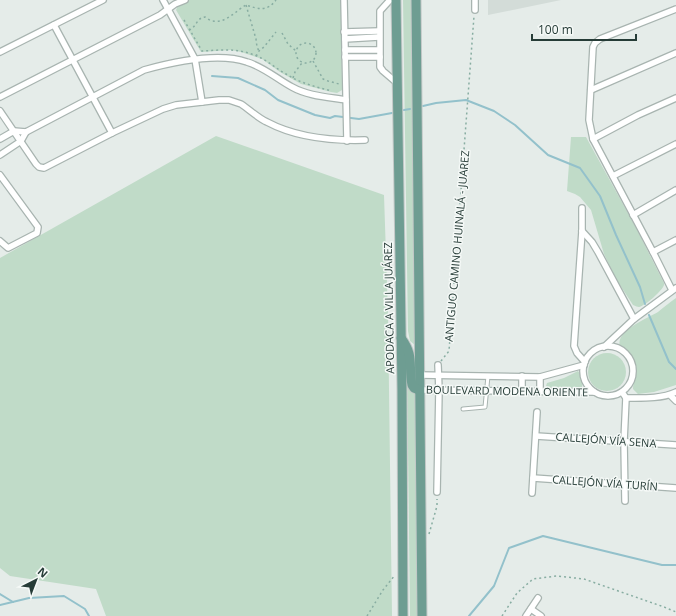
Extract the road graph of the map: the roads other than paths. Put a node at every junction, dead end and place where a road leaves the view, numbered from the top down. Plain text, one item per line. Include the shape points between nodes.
1 (103, 0) edge
2 (163, 0) edge
3 (184, 0) edge
4 (344, 0) edge
5 (390, 0) edge
6 (396, 0) edge
7 (416, 0) edge
8 (475, 0) edge
9 (676, 9) edge
10 (168, 10) junction
11 (475, 10) road end
12 (54, 25) junction
13 (379, 31) junction
14 (345, 35) junction
15 (379, 38) junction
16 (0, 52) edge
17 (345, 53) junction
18 (380, 53) junction
19 (676, 53) edge
20 (195, 59) junction
21 (73, 60) junction
22 (397, 83) junction
23 (591, 90) junction
24 (0, 97) edge
25 (92, 97) junction
26 (676, 98) edge
27 (346, 100) junction
28 (202, 102) junction
29 (0, 112) edge
30 (14, 131) junction
31 (26, 132) junction
32 (112, 133) junction
33 (0, 139) edge
34 (593, 139) junction
35 (347, 140) junction
36 (365, 140) dead end
37 (21, 141) junction
38 (676, 144) edge
39 (0, 154) edge
40 (0, 175) edge
41 (613, 176) junction
42 (676, 190) edge
43 (582, 208) dead end
44 (634, 215) junction
45 (582, 231) junction
46 (676, 240) edge
47 (0, 241) edge
48 (653, 252) junction
49 (674, 289) edge
50 (634, 319) junction
51 (401, 336) junction
52 (604, 347) junction
53 (584, 364) junction
54 (438, 365) road end
55 (419, 375) junction
56 (438, 375) junction
57 (488, 376) junction
58 (522, 376) junction
59 (540, 377) junction
60 (419, 390) junction
61 (439, 390) junction
62 (487, 391) junction
63 (522, 392) junction
64 (540, 392) junction
65 (594, 392) junction
66 (622, 392) junction
67 (676, 392) edge
68 (670, 395) junction
69 (626, 398) junction
70 (676, 401) edge
71 (463, 409) dead end
72 (537, 412) dead end
73 (536, 436) junction
74 (624, 442) junction
75 (676, 445) edge
76 (533, 478) junction
77 (625, 484) junction
78 (676, 488) edge
79 (437, 492) road end
80 (532, 493) dead end
81 (625, 501) dead end
82 (538, 598) dead end
83 (531, 609) junction
84 (403, 616) edge
85 (422, 616) edge
86 (526, 616) edge
87 (541, 616) edge

1 - 12 street
2 - 10 street
3 - 10 street
4 - 14 street
5 - 13 street via 380,11
6 - 22 main road, APODACA A VILLA JUÁREZ
7 - 55 main road
8 - 11 street
9 - 23 street via 597,41 593,48
10 - 20 street
10 - 21 street
12 - 16 street
12 - 21 street
13 - 14 street
13 - 15 street
14 - 15 street
14 - 17 street
15 - 18 street
17 - 18 street
17 - 27 street
18 - 22 street via 381,68
19 - 23 street
20 - 25 street via 144,70
20 - 27 street via 225,58 246,61 302,92
20 - 28 street
21 - 24 street
21 - 25 street
22 - 51 main road, APODACA A VILLA JUÁREZ
23 - 34 street via 590,120
25 - 31 street
25 - 32 street
26 - 34 street
27 - 35 street
28 - 32 street via 163,109
28 - 35 street via 229,100 241,104 267,122 301,135
29 - 30 street
30 - 31 street
30 - 33 street
30 - 37 street
31 - 37 street
32 - 37 street via 44,168 36,164
34 - 41 street
35 - 36 street
37 - 39 street
38 - 41 street
40 - 47 street via 38,230 37,233 8,248
41 - 44 street
42 - 44 street
43 - 45 street
44 - 48 street
45 - 50 street via 598,252
45 - 53 street via 574,346
46 - 48 street
48 - 49 street
49 - 50 street
50 - 52 street
51 - 60 main road via 410,355 412,385
51 - 84 main road, APODACA A VILLA JUÁREZ
52 - 53 street via 594,351
52 - 66 street via 621,350 628,355 632,363 632,380
53 - 59 street
53 - 65 street via 584,379
54 - 56 street
55 - 56 street
55 - 60 main road
56 - 57 street
56 - 61 street
57 - 58 street
57 - 62 lane
58 - 59 street
58 - 63 street
59 - 64 street
60 - 61 street, BOULEVARD MODENA ORIENTE
60 - 85 main road
61 - 62 street, BOULEVARD MODENA ORIENTE
61 - 79 street
62 - 63 street, BOULEVARD MODENA ORIENTE
62 - 71 lane via 484,408
63 - 64 street, BOULEVARD MODENA ORIENTE
64 - 65 street, BOULEVARD MODENA ORIENTE
65 - 66 street via 601,396
66 - 69 street
67 - 68 street
68 - 69 street
68 - 70 street
69 - 74 street
72 - 73 street
73 - 74 street, CALLEJÓN VÍA SENA
73 - 76 street
74 - 75 street, CALLEJÓN VÍA SENA
74 - 77 street
76 - 77 street, CALLEJÓN VÍA TURÍN
76 - 80 street
77 - 78 street, CALLEJÓN VÍA TURÍN
77 - 81 street
82 - 83 street
83 - 86 street
83 - 87 street

